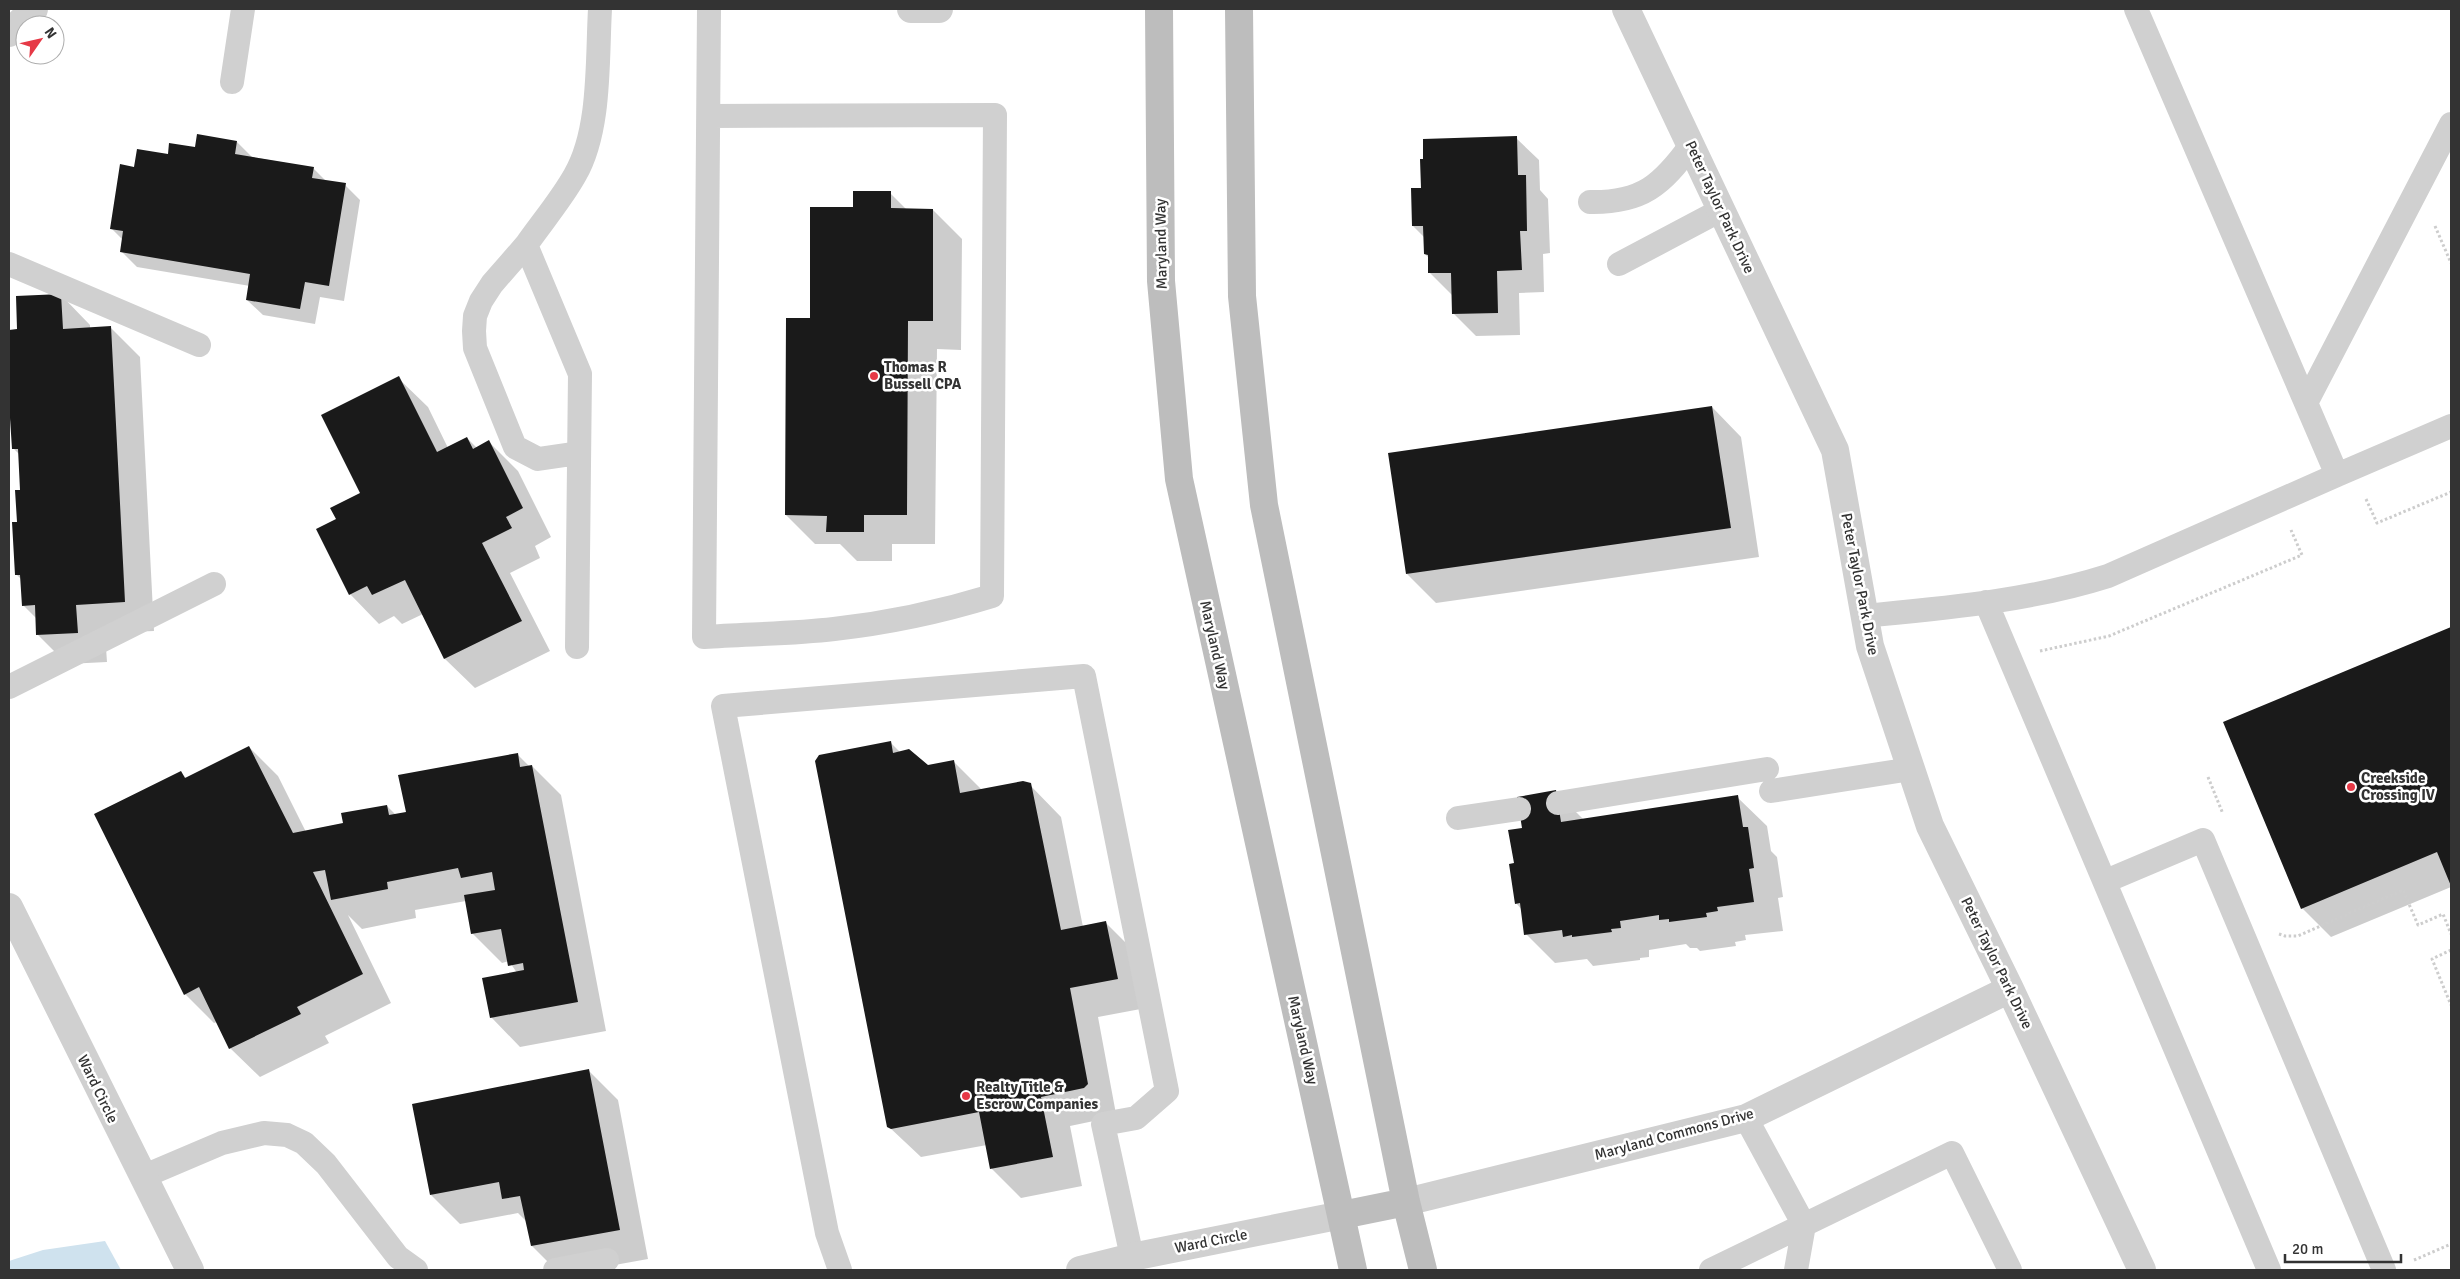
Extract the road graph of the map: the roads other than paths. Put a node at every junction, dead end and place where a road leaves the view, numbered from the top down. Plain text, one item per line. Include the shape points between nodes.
1 (34, 9) edge
2 (243, 9) edge
3 (600, 9) edge
4 (709, 9) edge
5 (911, 9) edge
6 (926, 9) edge
7 (939, 9) edge
8 (1159, 9) edge
9 (1239, 9) edge
10 (1626, 9) edge
11 (2136, 9) edge
12 (9, 33) edge
13 (232, 82) dead end
14 (709, 116) junction
15 (2451, 124) edge
16 (1691, 144) junction
17 (1590, 202) dead end
18 (1721, 210) junction
19 (526, 245) junction
20 (9, 264) edge
21 (1619, 264) dead end
22 (199, 345) dead end
23 (2306, 403) junction
24 (2451, 426) edge
25 (578, 454) junction
26 (2337, 475) junction
27 (214, 584) dead end
28 (1986, 602) junction
29 (1864, 616) junction
30 (577, 647) dead end
31 (9, 687) edge
32 (1911, 769) junction
33 (1558, 803) dead end
34 (1519, 809) dead end
35 (1458, 818) dead end
36 (2106, 881) junction
37 (9, 907) edge
38 (2010, 989) junction
39 (1746, 1118) junction
40 (142, 1177) junction
41 (1406, 1202) junction
42 (1342, 1215) junction
43 (1804, 1226) junction
44 (1132, 1257) junction
45 (607, 1260) dead end
46 (190, 1270) edge
47 (416, 1270) edge
48 (555, 1270) edge
49 (840, 1270) edge
50 (1080, 1270) edge
51 (1353, 1270) edge
52 (1423, 1270) edge
53 (1711, 1270) edge
54 (1796, 1270) edge
55 (2010, 1270) edge
56 (2142, 1270) edge
57 (2269, 1270) edge
58 (2384, 1270) edge

1 - 12 street
2 - 13 lane
3 - 19 lane via 596,91 586,150 576,175
4 - 14 lane
5 - 6 street
6 - 7 street
8 - 42 main road, Maryland Way via 1160,281 1179,479
9 - 41 main road via 1242,296 1264,505
10 - 16 street, Peter Taylor Park Drive
11 - 23 lane
14 - 14 lane via 704,637 864,626 935,613 992,596 995,115
15 - 23 lane
16 - 17 lane via 1673,170 1650,190 1616,202
16 - 18 street, Peter Taylor Park Drive
18 - 21 lane
18 - 29 street, Peter Taylor Park Drive via 1835,450
19 - 25 lane via 580,374
19 - 25 lane via 481,301 476,316 475,348 515,447 538,459
20 - 22 lane
23 - 26 lane
24 - 26 lane
25 - 30 lane
26 - 28 lane via 2108,576 2074,586
27 - 31 lane
28 - 29 lane
28 - 36 lane
29 - 32 street, Peter Taylor Park Drive via 1870,646
32 - 33 lane via 1769,780
32 - 38 street, Peter Taylor Park Drive via 1930,826
34 - 35 lane
36 - 57 lane
36 - 58 lane via 2203,840
37 - 40 street, Ward Circle
38 - 39 street, Maryland Commons Drive
38 - 56 street, Peter Taylor Park Drive
39 - 41 street, Maryland Commons Drive
39 - 43 lane
40 - 46 street, Ward Circle
40 - 47 lane via 222,1143 264,1133 286,1135 304,1143 326,1164 398,1257
41 - 42 main road
41 - 52 main road
42 - 44 street, Ward Circle
42 - 51 main road, Maryland Way
43 - 53 lane
43 - 54 lane
43 - 55 lane via 1952,1154
44 - 49 lane via 1103,1124 1136,1118 1167,1091 1084,676 722,706 827,1233
44 - 50 street, Ward Circle
45 - 48 lane

